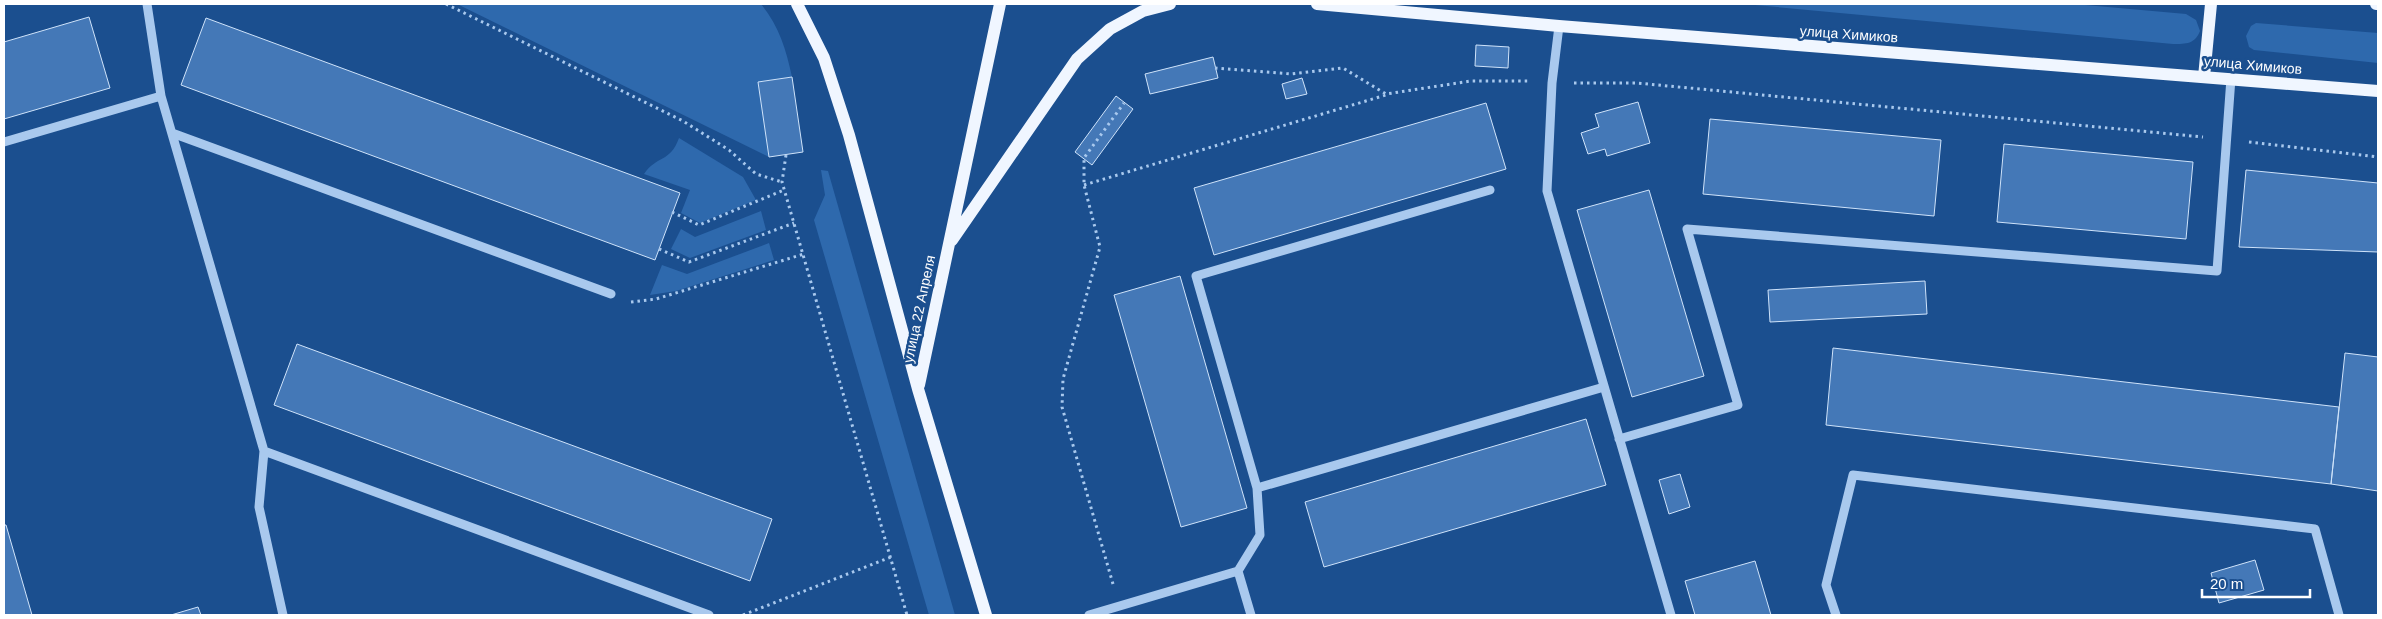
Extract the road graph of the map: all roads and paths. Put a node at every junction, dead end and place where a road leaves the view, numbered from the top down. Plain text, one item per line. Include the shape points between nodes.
1 (147, 4) edge
2 (446, 4) edge
3 (797, 4) edge
4 (1000, 4) edge
5 (1170, 4) edge
6 (1317, 4) edge
7 (2211, 4) edge
8 (1559, 26) junction
9 (1215, 68) dead end
10 (2204, 76) junction
11 (2231, 78) junction
12 (1552, 83) junction
13 (2378, 91) edge
14 (1386, 94) junction
15 (161, 96) junction
16 (1124, 102) dead end
17 (172, 133) junction
18 (2227, 140) junction
19 (4, 142) edge
20 (786, 155) dead end
21 (2378, 157) edge
22 (782, 182) junction
23 (1084, 185) junction
24 (784, 190) junction
25 (1490, 190) dead end
26 (672, 212) dead end
27 (794, 223) junction
28 (948, 246) junction
29 (659, 249) dead end
30 (804, 254) junction
31 (611, 294) joint
32 (1604, 387) junction
33 (918, 389) junction
34 (1619, 439) junction
35 (264, 451) junction
36 (1257, 488) junction
37 (891, 557) junction
38 (1238, 572) junction
39 (1119, 606) junction
40 (283, 615) edge
41 (710, 615) edge
42 (743, 615) edge
43 (907, 615) edge
44 (986, 615) edge
45 (1089, 615) edge
46 (1251, 615) edge
47 (1671, 615) edge
48 (1836, 615) edge
49 (2339, 615) edge

1 - 15 lane
2 - 22 path via 683,121 729,150 756,174
3 - 33 main road via 824,58 849,135
4 - 28 main road, улица 22 Апреля
5 - 28 main road via 1143,11 1110,29 1077,59
6 - 8 main road, улица Химиков
7 - 10 main road
8 - 10 main road, улица Химиков
8 - 12 lane
9 - 14 path via 1291,74 1343,68
10 - 11 main road, улица Химиков
11 - 13 main road, улица Химиков
11 - 18 lane
12 - 14 path via 1470,81
12 - 18 path via 1637,82
12 - 32 lane via 1547,191
14 - 23 path
15 - 17 lane
15 - 19 lane
16 - 23 path via 1084,158
17 - 31 lane
17 - 35 lane
18 - 21 path
18 - 34 lane via 2217,270 1686,229 1738,404
20 - 22 path
22 - 24 path
23 - 39 path via 1100,247 1063,379 1062,408
24 - 26 path via 699,226
24 - 27 path
25 - 36 lane via 1196,276
27 - 29 path via 689,262
27 - 30 path
28 - 33 main road, улица 22 Апреля
30 - 31 path via 656,299 633,303
30 - 37 path
32 - 34 lane
32 - 36 lane
33 - 44 main road, улица 22 Апреля
34 - 47 lane
35 - 40 lane via 259,507
35 - 41 lane
36 - 38 lane via 1260,535
37 - 42 path
37 - 43 path
38 - 39 lane
38 - 46 lane
39 - 45 lane
48 - 49 lane via 1826,585 1853,475 2316,529

